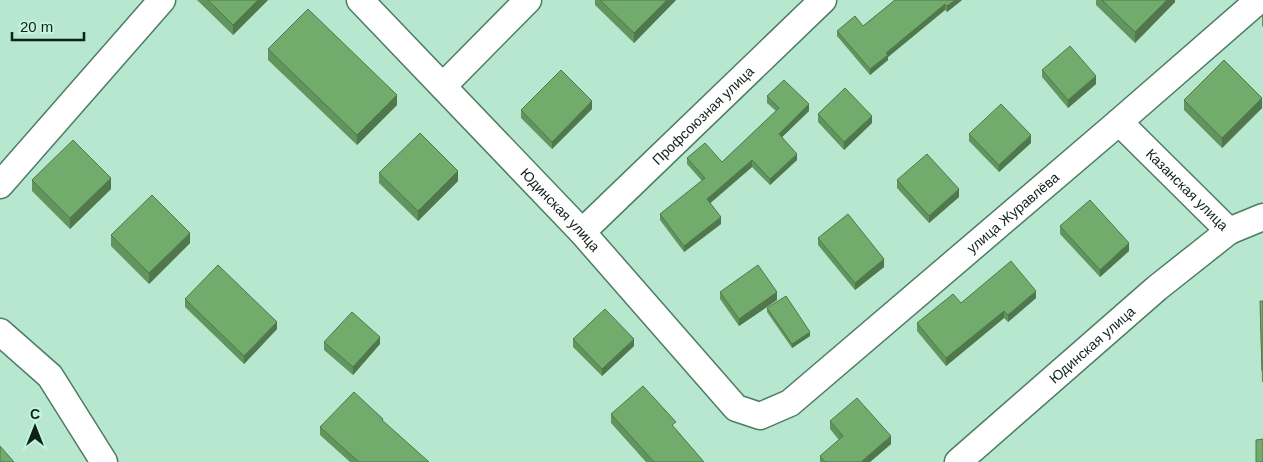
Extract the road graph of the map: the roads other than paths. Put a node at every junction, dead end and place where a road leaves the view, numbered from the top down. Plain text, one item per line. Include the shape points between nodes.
1 (162, 0) edge
2 (360, 0) edge
3 (528, 0) edge
4 (823, 0) edge
5 (1259, 0) edge
6 (443, 86) junction
7 (1119, 122) junction
8 (0, 185) edge
9 (1263, 217) edge
10 (1229, 231) junction
11 (582, 232) junction
12 (0, 332) edge
13 (760, 416) joint
14 (104, 462) edge
15 (958, 462) edge

1 - 8 street
2 - 6 street, Юдинская улица
3 - 6 street
4 - 11 street, Профсоюзная улица
5 - 7 street, улица Журавлёва
6 - 11 street, Юдинская улица
7 - 10 street, Казанская улица
7 - 13 street, улица Журавлёва via 790,403
9 - 10 street, Казанская улица
10 - 15 street, Юдинская улица via 1157,288
11 - 13 street, Юдинская улица via 736,408
12 - 14 street via 50,376

